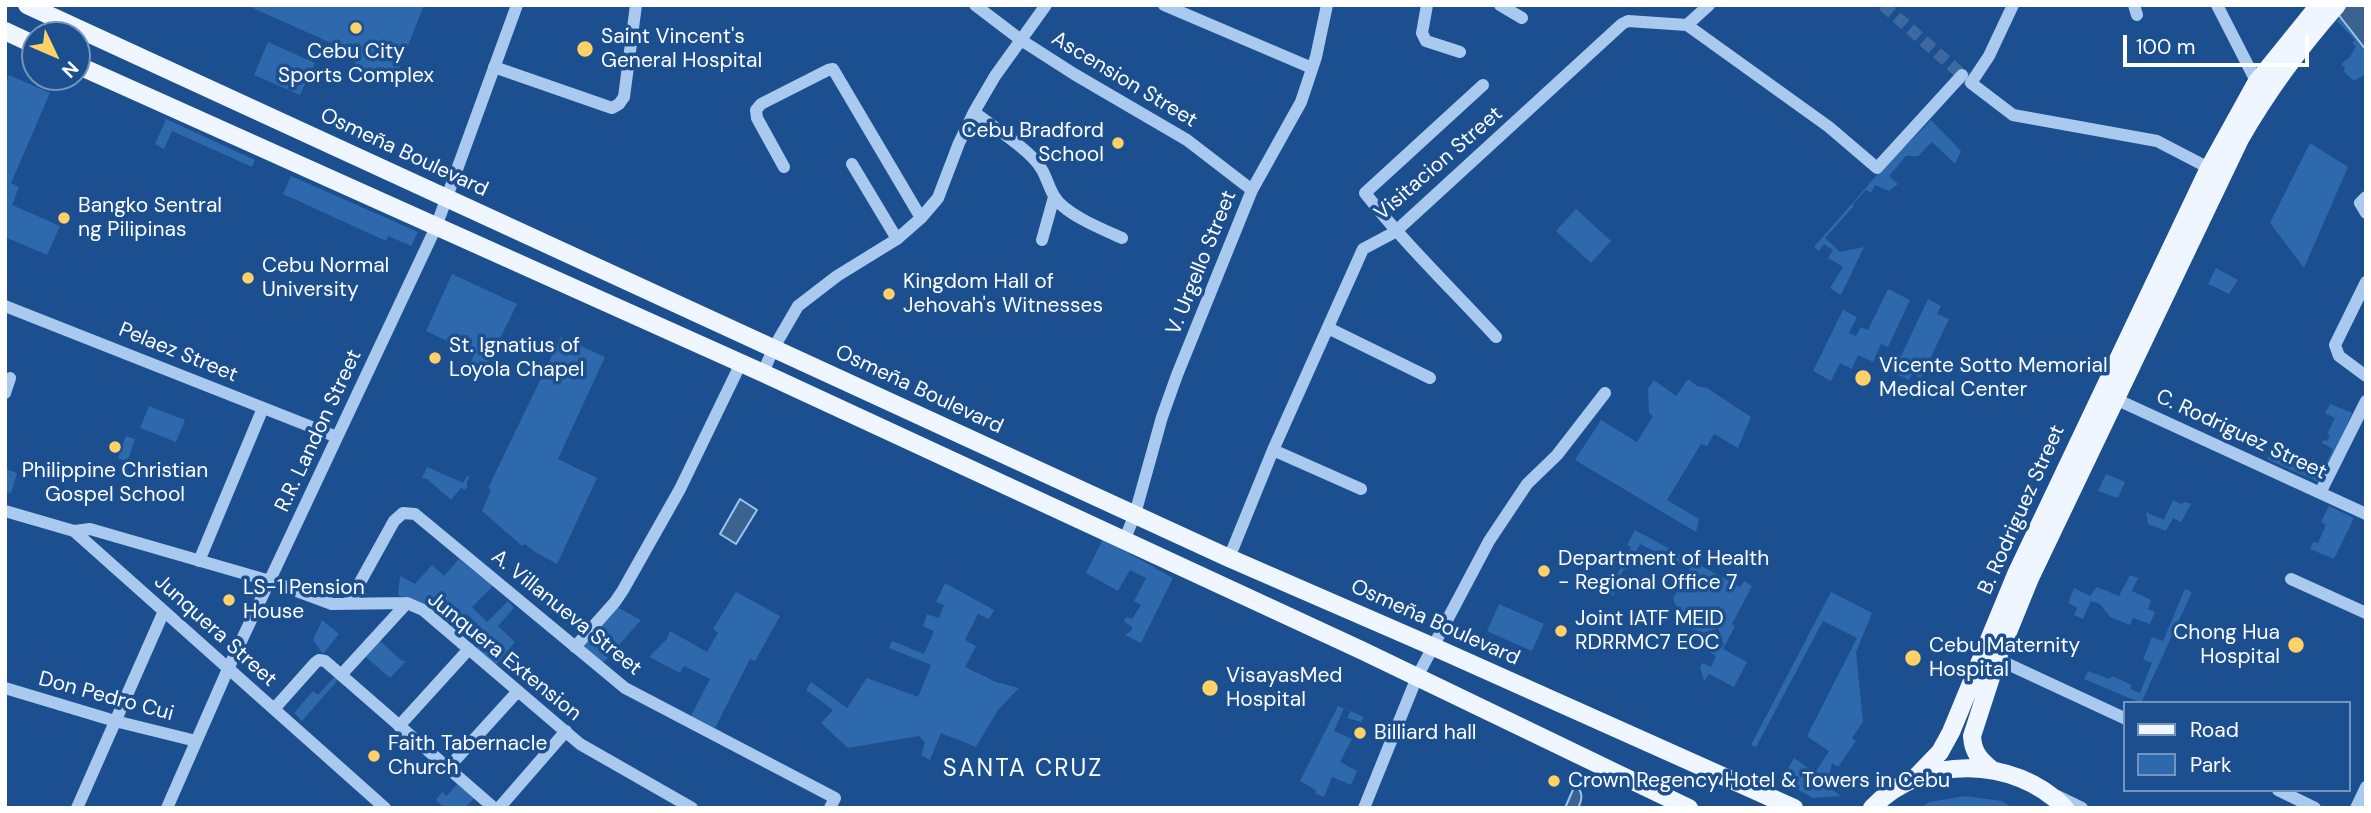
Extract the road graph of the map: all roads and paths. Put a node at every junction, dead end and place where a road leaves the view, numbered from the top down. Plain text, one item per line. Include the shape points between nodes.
1 (27, 5) edge
2 (517, 5) edge
3 (635, 5) edge
4 (975, 5) edge
5 (1046, 5) edge
6 (1164, 5) edge
7 (1327, 5) edge
8 (1427, 5) edge
9 (1500, 5) edge
10 (1709, 5) edge
11 (2013, 5) edge
12 (2217, 5) edge
13 (2324, 9) edge
14 (1522, 18) dead end
15 (1687, 25) junction
16 (5, 31) edge
17 (21, 38) edge
18 (1021, 40) junction
19 (1460, 52) dead end
20 (494, 67) junction
21 (1312, 68) junction
22 (91, 71) edge
23 (1966, 79) junction
24 (1483, 85) dead end
25 (2260, 90) junction
26 (974, 112) junction
27 (852, 164) dead end
28 (784, 167) dead end
29 (2209, 168) junction
30 (1252, 190) junction
31 (1054, 197) junction
32 (445, 198) junction
33 (921, 218) junction
34 (436, 227) junction
35 (1395, 232) junction
36 (1122, 238) dead end
37 (897, 239) junction
38 (1042, 240) dead end
39 (2366, 282) edge
40 (5, 306) edge
41 (1328, 328) junction
42 (1496, 337) dead end
43 (773, 349) junction
44 (741, 363) junction
45 (762, 373) junction
46 (2366, 376) edge
47 (10, 378) dead end
48 (1430, 378) dead end
49 (5, 393) edge
50 (1605, 393) dead end
51 (2108, 395) junction
52 (2366, 401) edge
53 (263, 408) junction
54 (337, 437) junction
55 (1273, 450) junction
56 (1361, 489) dead end
57 (2320, 493) junction
58 (5, 511) edge
59 (1135, 514) junction
60 (2366, 514) edge
61 (75, 531) junction
62 (1124, 541) junction
63 (1229, 558) junction
64 (199, 561) junction
65 (2023, 575) junction
66 (2291, 579) dead end
67 (270, 581) junction
68 (407, 603) junction
69 (348, 604) junction
70 (164, 611) junction
71 (2366, 613) edge
72 (1433, 646) junction
73 (575, 647) junction
74 (469, 649) junction
75 (1997, 659) junction
76 (229, 669) junction
77 (341, 676) junction
78 (1417, 677) junction
79 (5, 688) edge
80 (518, 691) junction
81 (274, 709) junction
82 (2122, 717) edge
83 (115, 721) junction
84 (399, 726) junction
85 (566, 731) junction
86 (196, 741) junction
87 (447, 769) junction
88 (1991, 769) junction
89 (1914, 779) junction
90 (2366, 787) edge
91 (2045, 790) junction
92 (2282, 792) edge
93 (1873, 805) edge
94 (77, 808) edge
95 (167, 808) edge
96 (384, 808) edge
97 (496, 808) edge
98 (692, 808) edge
99 (830, 808) edge
100 (1364, 808) edge
101 (1689, 808) edge
102 (1794, 808) edge
103 (2065, 808) edge
104 (2082, 808) edge
105 (2315, 808) edge
106 (2356, 808) edge

1 - 32 main road, Osmeña Boulevard
2 - 20 street, R.R. Landon Street
3 - 20 street via 624,97 612,108
4 - 18 street, Ascension Street
5 - 18 street
6 - 21 street
7 - 21 street, V. Urgello Street
8 - 19 street via 1422,33 1426,41
9 - 14 street
10 - 15 street
11 - 23 street via 1989,56
12 - 25 street
13 - 25 main road, B. Rodriguez Street
15 - 23 street via 1829,127 1877,168
15 - 35 street, Visitacion Street via 1622,24
16 - 17 main road
18 - 26 street
18 - 30 street, Ascension Street via 1187,140
20 - 32 street, R.R. Landon Street
21 - 30 street, V. Urgello Street via 1301,102
22 - 34 main road
23 - 29 street via 2013,115 2157,141
24 - 35 street via 1364,193
25 - 29 main road, B. Rodriguez Street
25 - 51 main road, B. Rodriguez Street via 2240,139
26 - 31 street via 1032,157 1047,176
26 - 33 street via 939,198
27 - 37 street
28 - 33 street via 755,110 833,69
29 - 51 main road, B. Rodriguez Street
30 - 59 street, V. Urgello Street via 1177,375
31 - 36 street via 1077,215
31 - 38 street
32 - 34 street, R.R. Landon Street
32 - 43 main road, Osmeña Boulevard
33 - 37 street
34 - 44 main road
34 - 54 street, R.R. Landon Street
35 - 41 street, Visitacion Street via 1363,249
35 - 42 street
37 - 43 street via 798,306
39 - 46 street via 2335,345 2339,356
40 - 53 street, Pelaez Street
41 - 48 street
41 - 55 street, Visitacion Street
43 - 45 street
43 - 59 main road, Osmeña Boulevard
44 - 45 main road
44 - 73 street via 680,489 630,578
45 - 62 main road
47 - 49 street
50 - 72 street via 1558,455 1527,484 1489,541
51 - 57 street, C. Rodriguez Street
51 - 65 main road, B. Rodriguez Street
52 - 57 street
53 - 54 street, Pelaez Street
53 - 64 street
54 - 67 street, R.R. Landon Street
55 - 56 street
55 - 63 street, Visitacion Street
57 - 60 street, C. Rodriguez Street
58 - 61 street, Junquera Street
59 - 62 street, V. Urgello Street
59 - 63 main road, Osmeña Boulevard
61 - 64 street, Junquera Extension via 90,529
61 - 70 street, Junquera Street
62 - 78 main road
63 - 72 main road, Osmeña Boulevard
64 - 67 street, Junquera Extension
65 - 75 main road, B. Rodriguez Street
65 - 89 main road, B. Rodriguez Street via 1951,732 1940,752
66 - 71 street
67 - 69 street, Junquera Extension via 332,604
67 - 76 street, R.R. Landon Street
68 - 69 street, Junquera Extension
68 - 74 street, Junquera Extension via 423,610
68 - 77 street
69 - 73 street, A. Villanueva Street via 394,521 403,513 415,514
70 - 76 street, Junquera Street
70 - 83 street
72 - 78 street
72 - 102 main road, Osmeña Boulevard
73 - 99 street, A. Villanueva Street via 625,688 835,798
74 - 80 street, Junquera Extension
74 - 84 street
75 - 82 street
75 - 88 main road, B. Rodriguez Street via 1972,736 1977,757
76 - 81 street, Junquera Street
76 - 86 street, R.R. Landon Street
77 - 81 street via 319,660
77 - 84 street
78 - 100 street
78 - 101 main road
79 - 83 street, Don Pedro Cui
80 - 85 street, Junquera Extension
80 - 87 street
81 - 96 street, Junquera Street
83 - 86 street, Don Pedro Cui
83 - 94 street
84 - 87 street
85 - 97 street
85 - 98 street, Junquera Extension via 580,744
86 - 95 street, R.R. Landon Street
87 - 97 street
88 - 89 main road via 1951,768
88 - 91 main road
89 - 93 main road
90 - 106 street
91 - 103 main road
91 - 104 street
92 - 105 street

